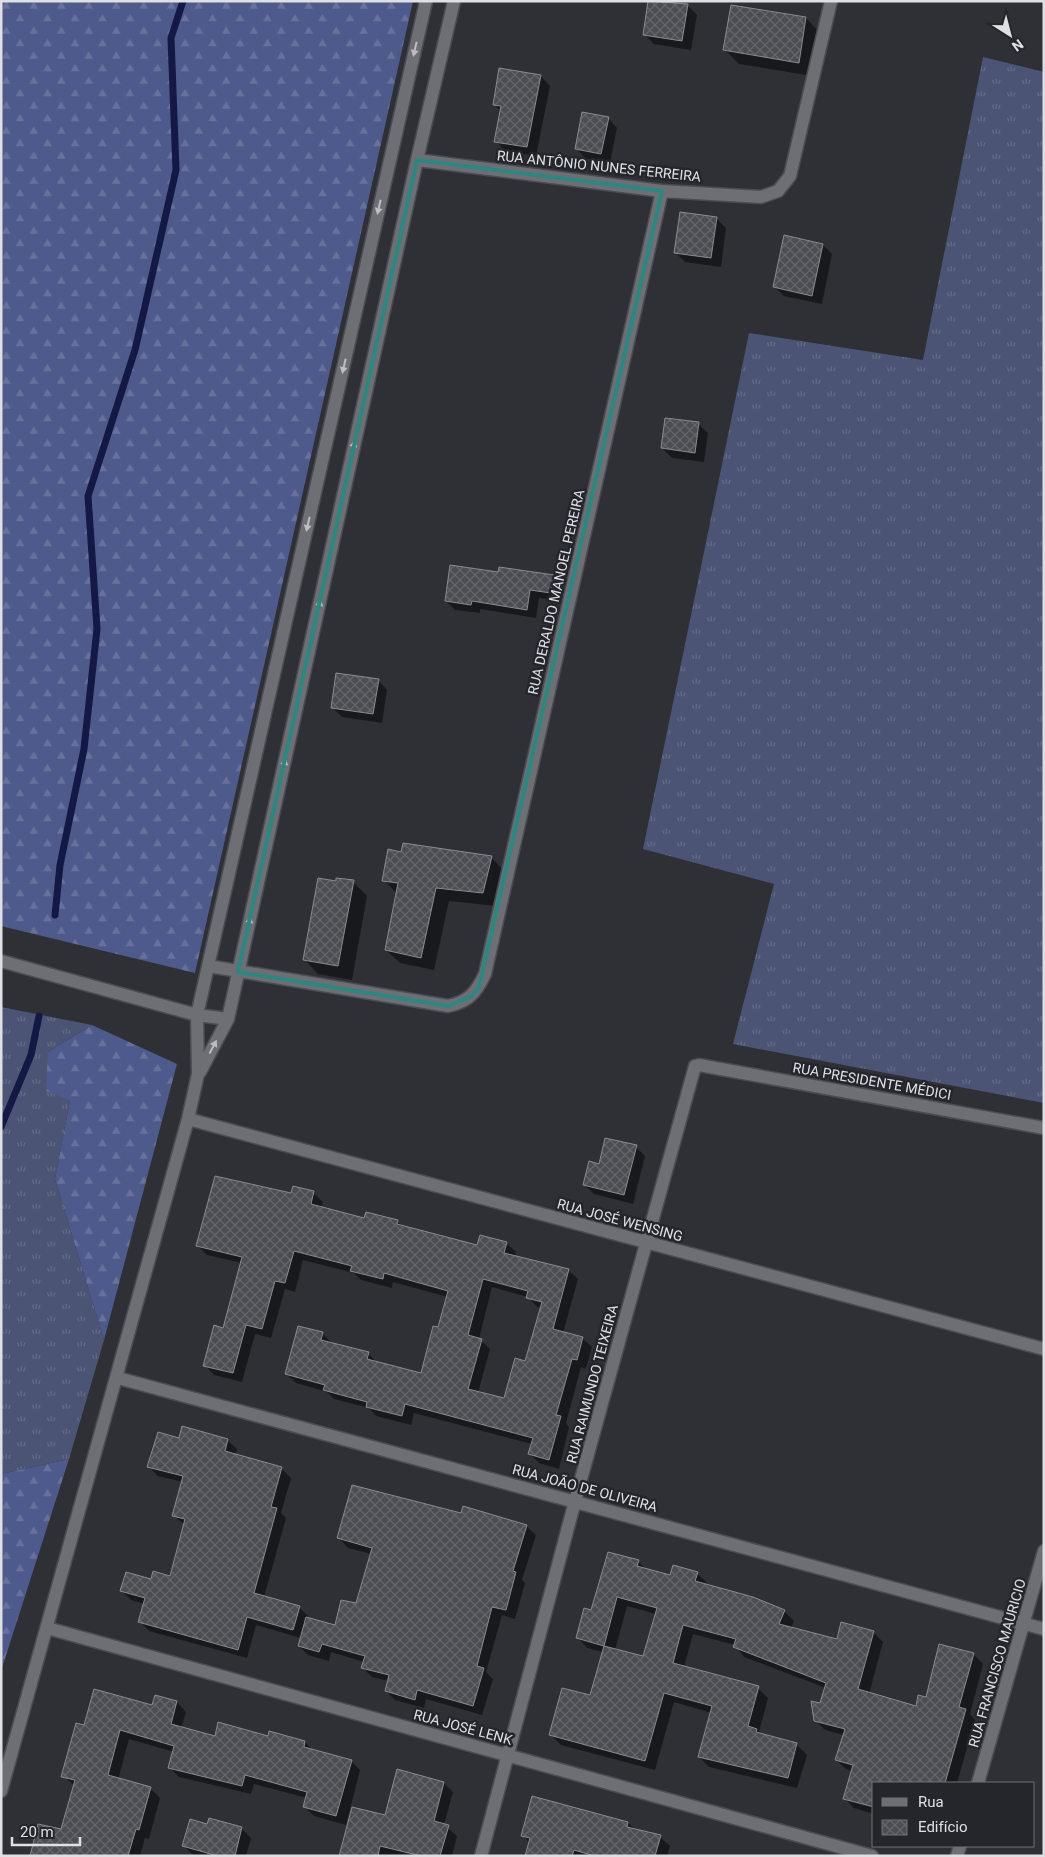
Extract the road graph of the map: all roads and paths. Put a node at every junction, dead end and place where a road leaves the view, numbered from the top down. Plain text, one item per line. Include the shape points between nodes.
1 (426, 1) edge
2 (454, 1) edge
3 (831, 1) edge
4 (417, 160) junction
5 (662, 191) junction
6 (3, 962) edge
7 (208, 966) junction
8 (238, 972) junction
9 (197, 1015) junction
10 (228, 1019) junction
11 (695, 1066) joint
12 (198, 1074) junction
13 (188, 1119) junction
14 (1044, 1128) edge
15 (646, 1243) junction
16 (1044, 1349) edge
17 (118, 1378) junction
18 (575, 1501) junction
19 (1044, 1551) edge
20 (1024, 1624) junction
21 (47, 1628) junction
22 (1044, 1629) edge
23 (508, 1755) junction
24 (978, 1782) edge
25 (1, 1791) edge
26 (481, 1856) edge
27 (872, 1856) edge

1 -> 7 street
2 - 4 street
3 - 5 street, RUA ANTÔNIO NUNES FERREIRA via 790,176 778,191 761,197
4 - 5 street, RUA ANTÔNIO NUNES FERREIRA
8 -> 4 street
5 - 8 street, RUA DERALDO MANOEL PEREIRA via 485,974 472,996 460,1004 448,1006
6 - 9 street
7 - 8 street
7 - 9 street
8 - 10 street
9 - 10 street
9 - 12 street
12 -> 10 street
11 - 14 street, RUA PRESIDENTE MÉDICI via 700,1064
11 - 15 street, RUA RAIMUNDO TEIXEIRA
12 - 13 street
13 - 15 street, RUA JOSÉ WENSING
13 - 17 street
15 - 16 street, RUA JOSÉ WENSING
15 - 18 street, RUA RAIMUNDO TEIXEIRA
17 - 18 street, RUA JOÃO DE OLIVEIRA
17 - 21 street
18 - 20 street, RUA JOÃO DE OLIVEIRA
18 - 23 street, RUA RAIMUNDO TEIXEIRA
19 - 20 street, RUA FRANCISCO MAURICIO
20 - 22 street, RUA JOÃO DE OLIVEIRA
20 - 24 street, RUA FRANCISCO MAURICIO
21 - 23 street, RUA JOSÉ LENK
21 - 25 street
23 - 26 street, RUA RAIMUNDO TEIXEIRA
23 - 27 street, RUA JOSÉ LENK

